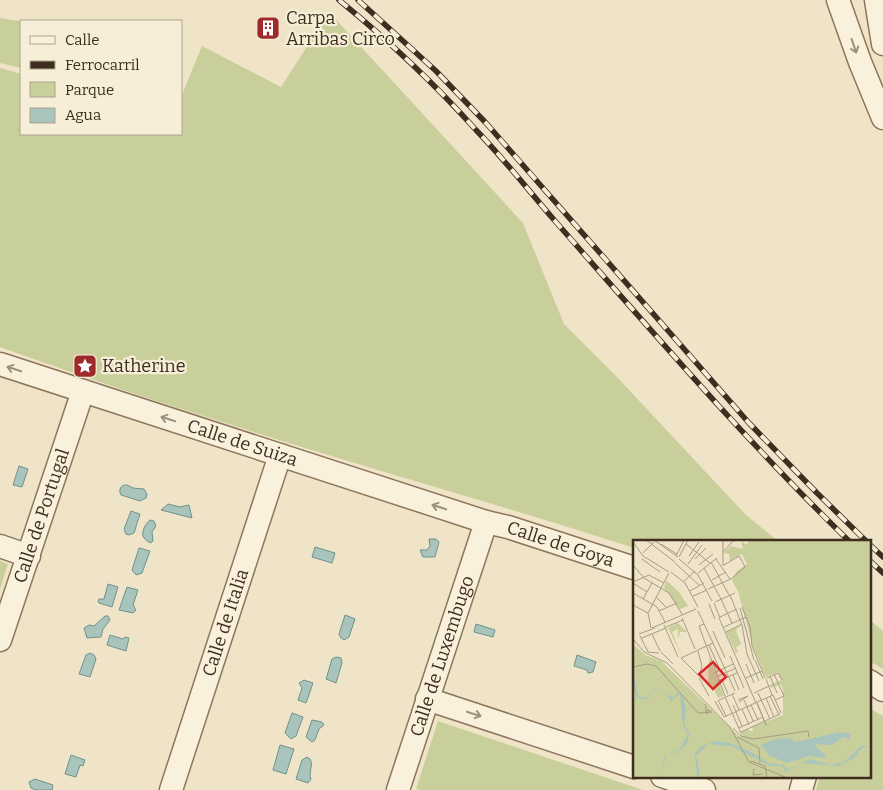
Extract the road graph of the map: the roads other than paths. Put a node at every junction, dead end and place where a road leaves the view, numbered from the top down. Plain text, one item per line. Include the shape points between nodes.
1 (838, 0) edge
2 (876, 0) edge
3 (883, 44) edge
4 (883, 118) edge
5 (0, 364) edge
6 (84, 391) junction
7 (280, 455) junction
8 (486, 522) junction
9 (0, 546) edge
10 (29, 556) junction
11 (633, 568) edge
12 (0, 640) edge
13 (870, 682) edge
14 (883, 690) edge
15 (427, 699) junction
16 (633, 767) edge
17 (668, 778) edge
18 (171, 790) edge
19 (398, 790) edge
20 (704, 790) edge

1 -> 4 street
2 - 3 street
6 -> 5 street, Calle de Suiza
7 -> 6 street, Calle de Suiza
6 - 10 street, Calle de Portugal
8 -> 7 street, Calle de Suiza
7 - 18 street, Calle de Italia
8 - 11 street, Calle de Goya
8 - 15 street, Calle de Luxembugo
9 - 10 street
10 - 12 street, Calle de Portugal
13 - 14 street
15 -> 16 street
15 - 19 street, Calle de Luxembugo
17 - 20 street

